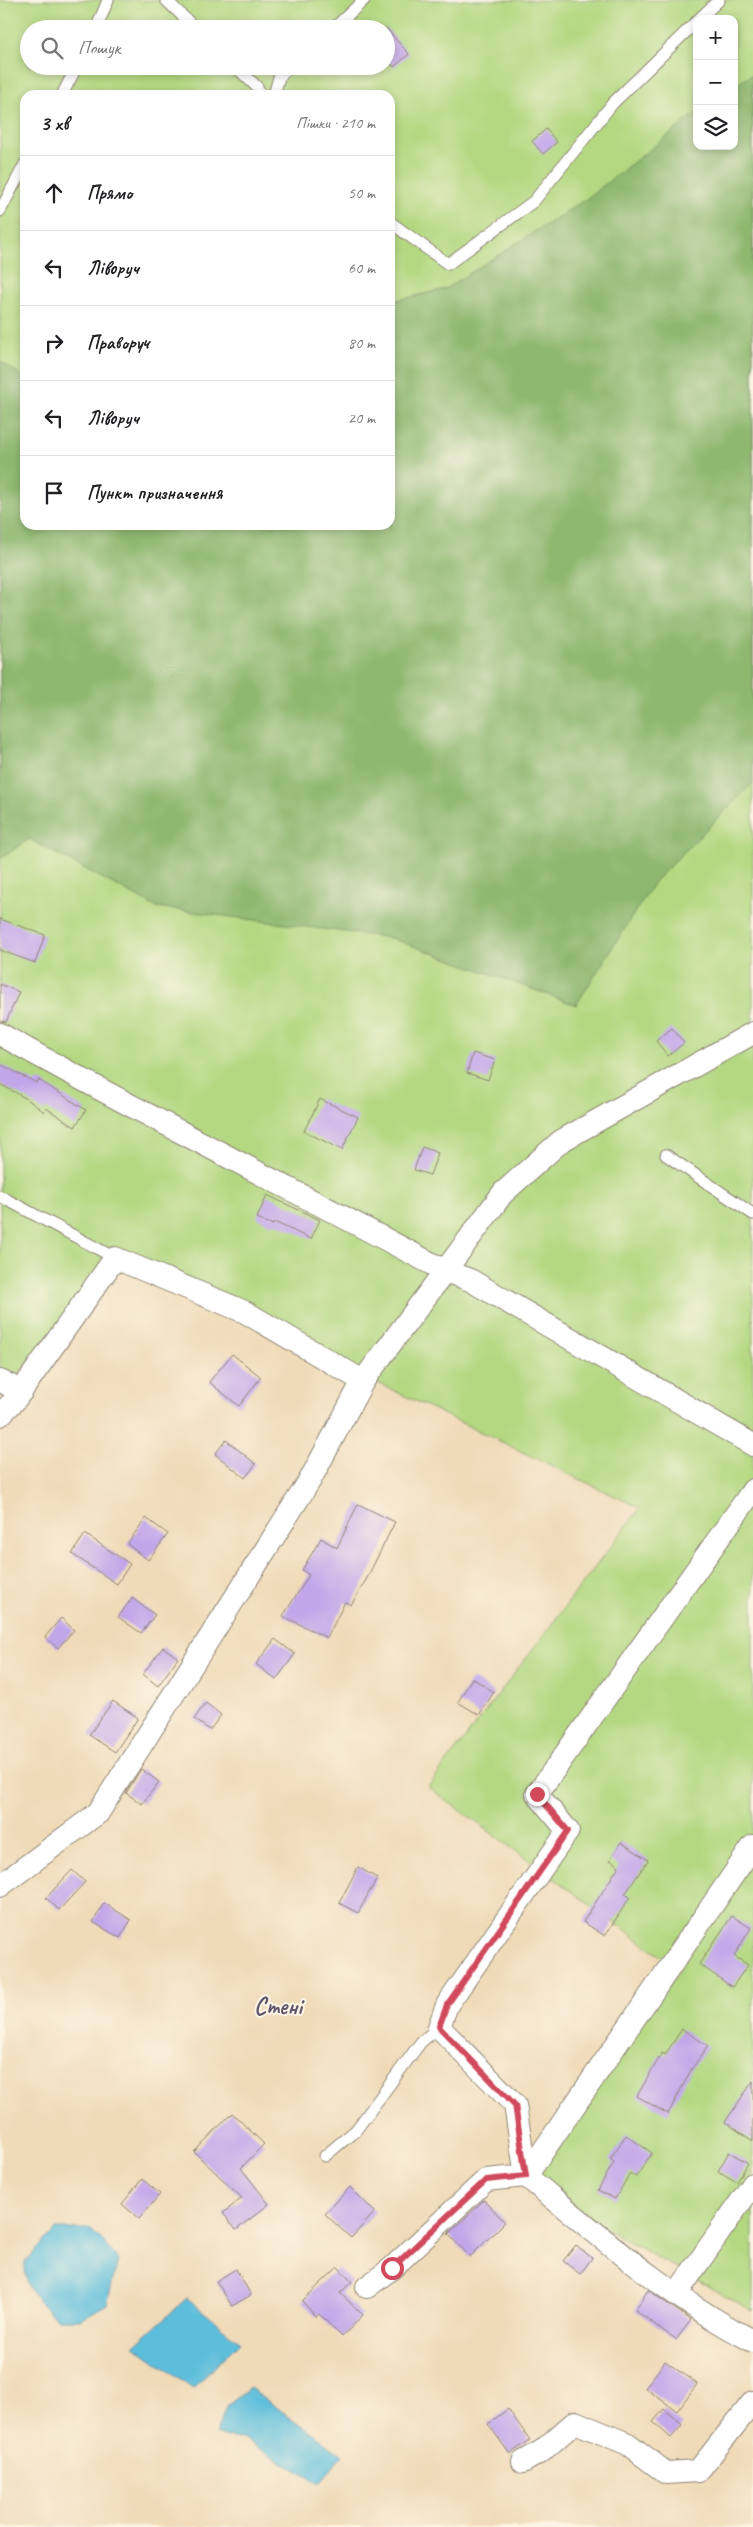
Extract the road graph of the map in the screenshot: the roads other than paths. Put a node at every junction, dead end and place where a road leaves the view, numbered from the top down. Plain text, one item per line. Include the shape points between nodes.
1 (108, 0) edge
2 (166, 0) edge
3 (364, 0) edge
4 (719, 0) edge
5 (703, 15) edge
6 (100, 20) edge
7 (187, 20) edge
8 (343, 20) edge
9 (693, 25) edge
10 (73, 75) edge
11 (244, 75) edge
12 (281, 75) edge
13 (65, 90) edge
14 (259, 90) edge
15 (275, 90) edge
16 (20, 173) edge
17 (0, 211) edge
18 (395, 226) edge
19 (753, 1033) edge
20 (0, 1034) edge
21 (666, 1155) dead end
22 (0, 1196) edge
23 (753, 1214) edge
24 (116, 1258) junction
25 (445, 1271) junction
26 (0, 1381) edge
27 (363, 1381) junction
28 (22, 1391) junction
29 (0, 1415) edge
30 (753, 1445) edge
31 (753, 1490) edge
32 (753, 1846) edge
33 (0, 1886) edge
34 (439, 2027) junction
35 (325, 2156) dead end
36 (526, 2176) junction
37 (753, 2184) edge
38 (367, 2286) dead end
39 (677, 2293) junction
40 (753, 2340) edge
41 (753, 2402) edge
42 (523, 2462) dead end

1 - 6 lane
2 - 7 lane
3 - 8 lane
4 - 5 lane
9 - 18 lane via 613,103 534,201 448,264
10 - 13 lane
11 - 14 lane
12 - 15 lane
16 - 17 lane
19 - 25 street via 561,1141 503,1193
20 - 25 street via 80,1080
21 - 23 lane
22 - 24 lane
24 - 27 street via 245,1312
24 - 28 street
25 - 27 street
25 - 30 street via 470,1280
26 - 28 street
27 - 33 street via 310,1480 98,1813
28 - 29 street
31 - 34 street via 537,1794 568,1831 447,2005
32 - 36 street
34 - 35 lane via 421,2042 356,2130
34 - 36 street via 515,2105
36 - 38 street via 486,2180 392,2268
36 - 39 street via 599,2236
37 - 39 street
39 - 40 street via 715,2321
41 - 42 street via 698,2471 666,2473 628,2444 575,2422 542,2451

